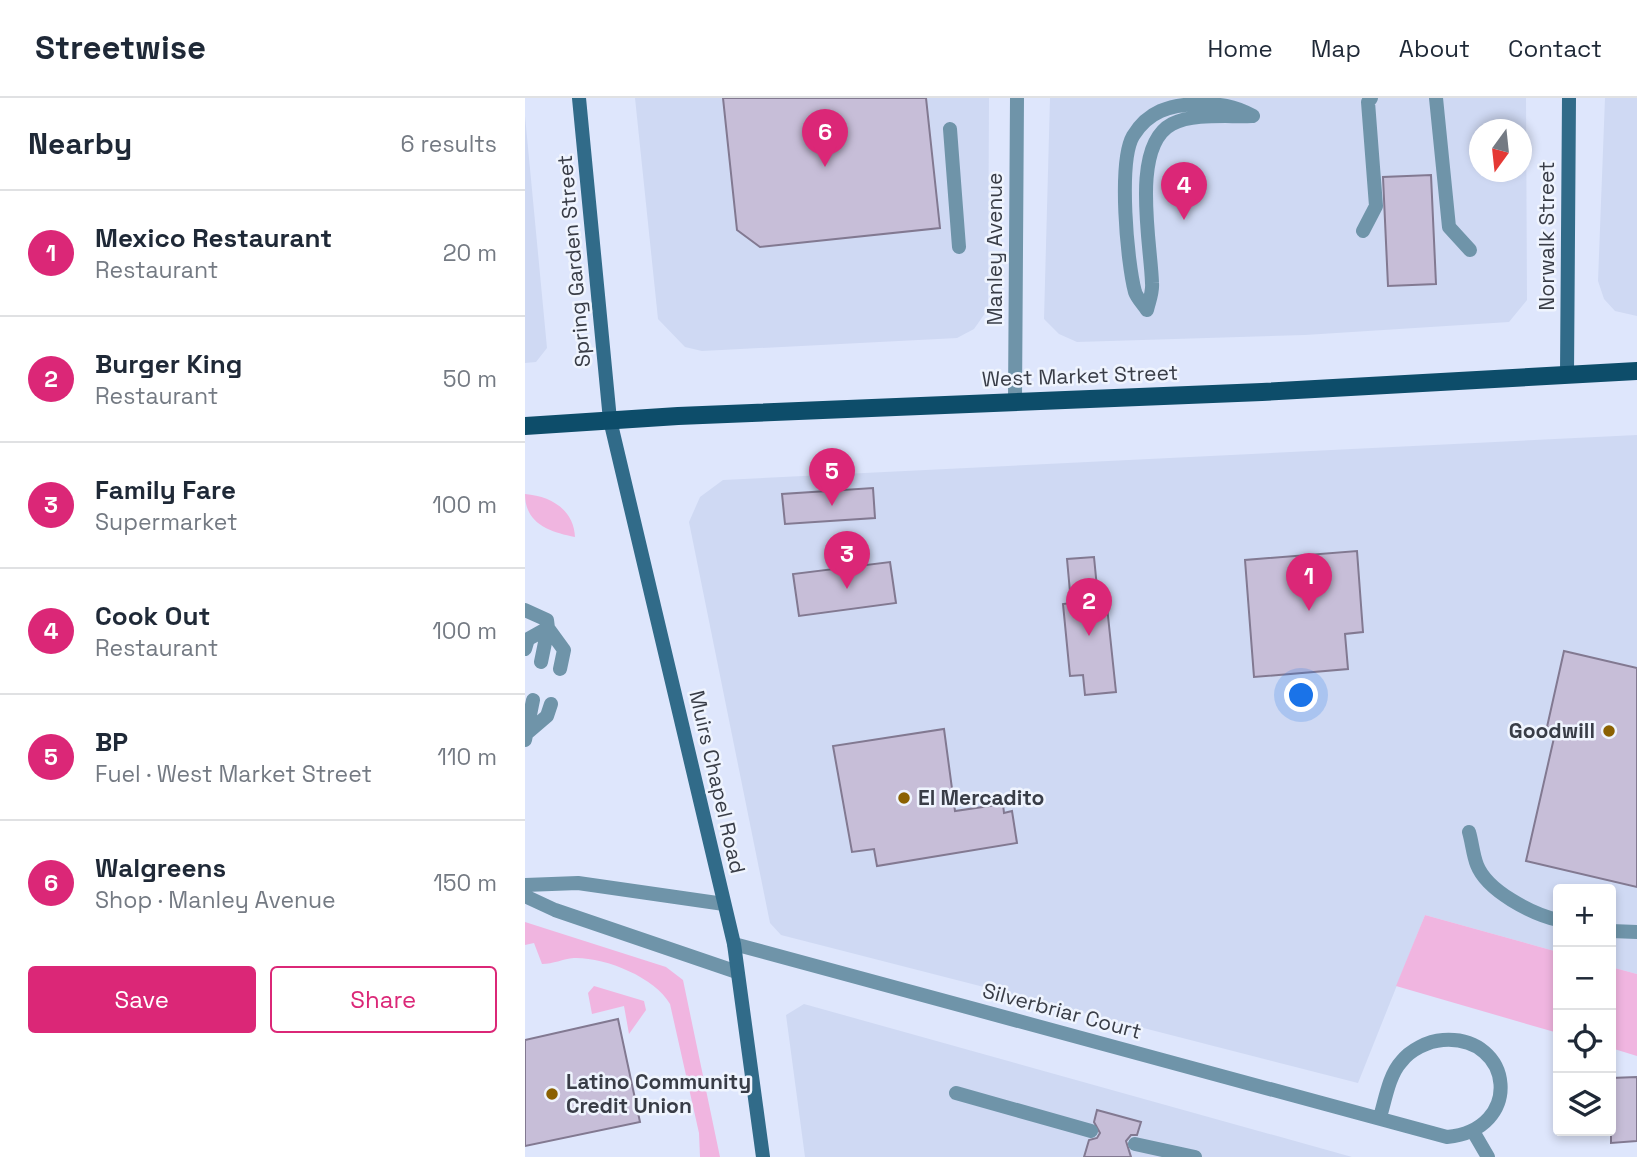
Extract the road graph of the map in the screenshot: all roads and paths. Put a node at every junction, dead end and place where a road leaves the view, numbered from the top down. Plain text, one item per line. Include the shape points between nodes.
1 (579, 98) edge
2 (1017, 98) edge
3 (1371, 98) edge
4 (1436, 98) edge
5 (1569, 98) edge
6 (950, 129) dead end
7 (1363, 231) dead end
8 (959, 247) dead end
9 (1470, 250) dead end
10 (1147, 310) joint
11 (1637, 370) edge
12 (1567, 374) junction
13 (1015, 400) junction
14 (610, 420) junction
15 (525, 426) edge
16 (525, 610) edge
17 (548, 628) junction
18 (525, 649) edge
19 (541, 662) dead end
20 (560, 669) dead end
21 (533, 700) dead end
22 (551, 704) dead end
23 (525, 735) edge
24 (1469, 832) dead end
25 (525, 885) edge
26 (525, 896) edge
27 (724, 904) junction
28 (1553, 919) edge
29 (1616, 931) edge
30 (1637, 932) edge
31 (734, 944) junction
32 (737, 972) junction
33 (956, 1093) dead end
34 (1380, 1117) junction
35 (1091, 1132) dead end
36 (1473, 1133) junction
37 (1135, 1144) dead end
38 (762, 1157) edge
39 (1195, 1157) edge
40 (1488, 1157) edge

1 - 14 main road, Spring Garden Street
2 - 13 street, Manley Avenue
3 - 7 street via 1376,206
4 - 9 street via 1449,227
5 - 12 main road, Norwalk Street
6 - 8 street
10 - 10 street via 1153,287 1147,162 1162,132 1172,124 1253,116 1232,104 1170,106 1159,110 1132,137 1125,186 1128,234 1136,293
11 - 12 main road, West Market Street
12 - 13 main road, West Market Street via 1262,392
13 - 14 main road, West Market Street
14 - 15 main road, West Market Street
14 - 27 main road, Muirs Chapel Road
16 - 17 street via 547,620
17 - 18 street via 528,639
17 - 19 street
17 - 20 street via 565,650
21 - 23 street
22 - 23 street via 547,716
24 - 28 street via 1477,867 1506,897 1536,915
25 - 27 street via 578,883
26 - 32 street
27 - 31 main road, Muirs Chapel Road
29 - 30 street
31 - 32 main road, Muirs Chapel Road
31 - 34 street, Silverbriar Court
32 - 38 main road, Muirs Chapel Road
33 - 35 street
34 - 36 street, Silverbriar Court via 1447,1137
34 - 36 street via 1400,1063 1434,1040 1455,1039 1474,1044 1489,1055 1498,1074 1501,1093 1496,1109
36 - 40 street
37 - 39 street

